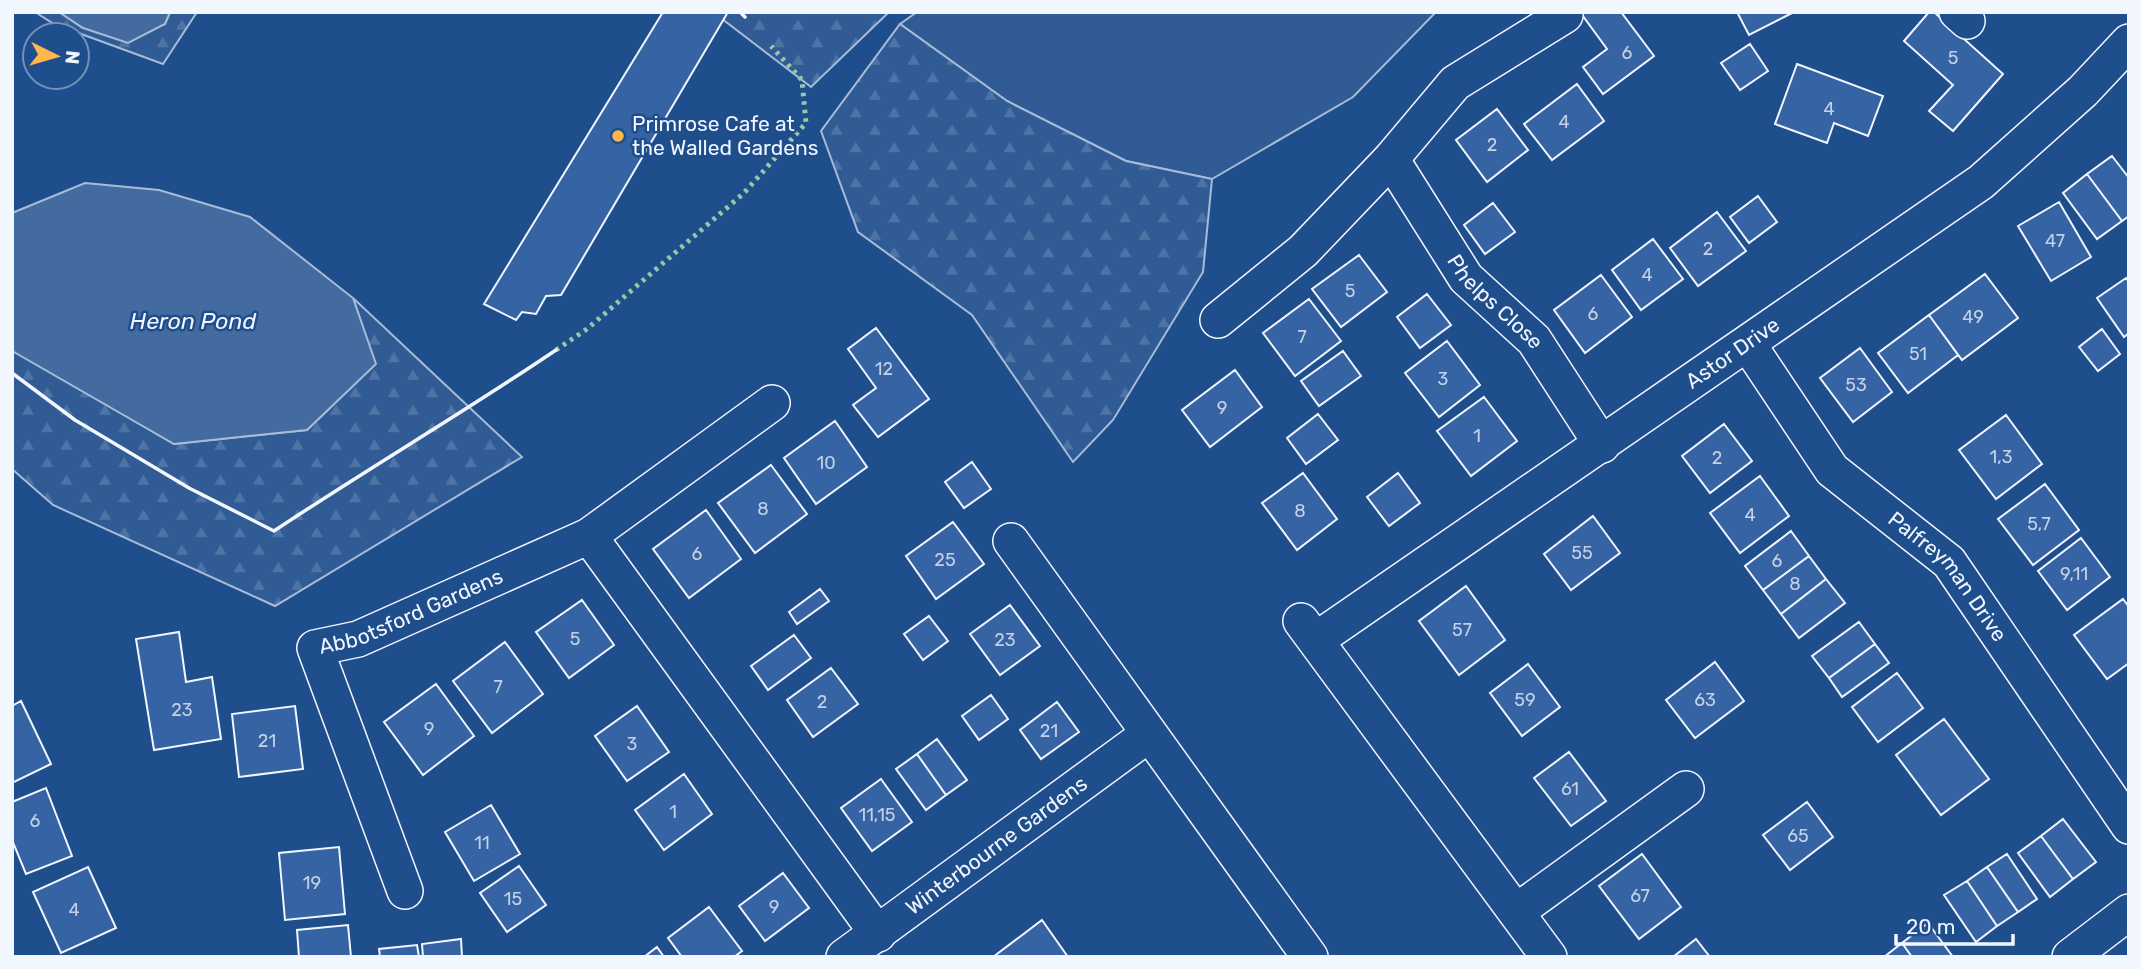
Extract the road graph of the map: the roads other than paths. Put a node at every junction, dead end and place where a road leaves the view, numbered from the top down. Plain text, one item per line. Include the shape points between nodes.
1 (1565, 15) dead end
2 (2129, 42) edge
3 (1391, 159) junction
4 (1218, 320) dead end
5 (1748, 344) junction
6 (772, 403) dead end
7 (1602, 445) junction
8 (589, 536) junction
9 (1011, 541) dead end
10 (1149, 734) junction
11 (1686, 789) dead end
12 (2129, 826) edge
13 (405, 891) dead end
14 (1516, 912) junction
15 (2129, 912) edge
16 (878, 934) junction
17 (844, 957) edge
18 (1310, 957) edge
19 (1549, 957) edge
20 (2070, 957) edge

1 - 3 street via 1455,83
2 - 5 street, Astor Drive via 2083,91 1981,182
3 - 4 street via 1303,251
3 - 7 street, Phelps Close via 1466,278 1534,340
5 - 7 street, Astor Drive
5 - 12 street, Palfreyman Drive via 1832,470 1950,562
6 - 8 street, Abbotsford Gardens
7 - 14 street, Astor Drive via 1309,631
8 - 13 street, Abbotsford Gardens via 358,639 315,648
8 - 16 street
9 - 10 street
10 - 16 street, Winterbourne Gardens
10 - 18 street
11 - 14 street
14 - 19 street, Astor Drive
15 - 20 street
16 - 17 street, Winterbourne Gardens

